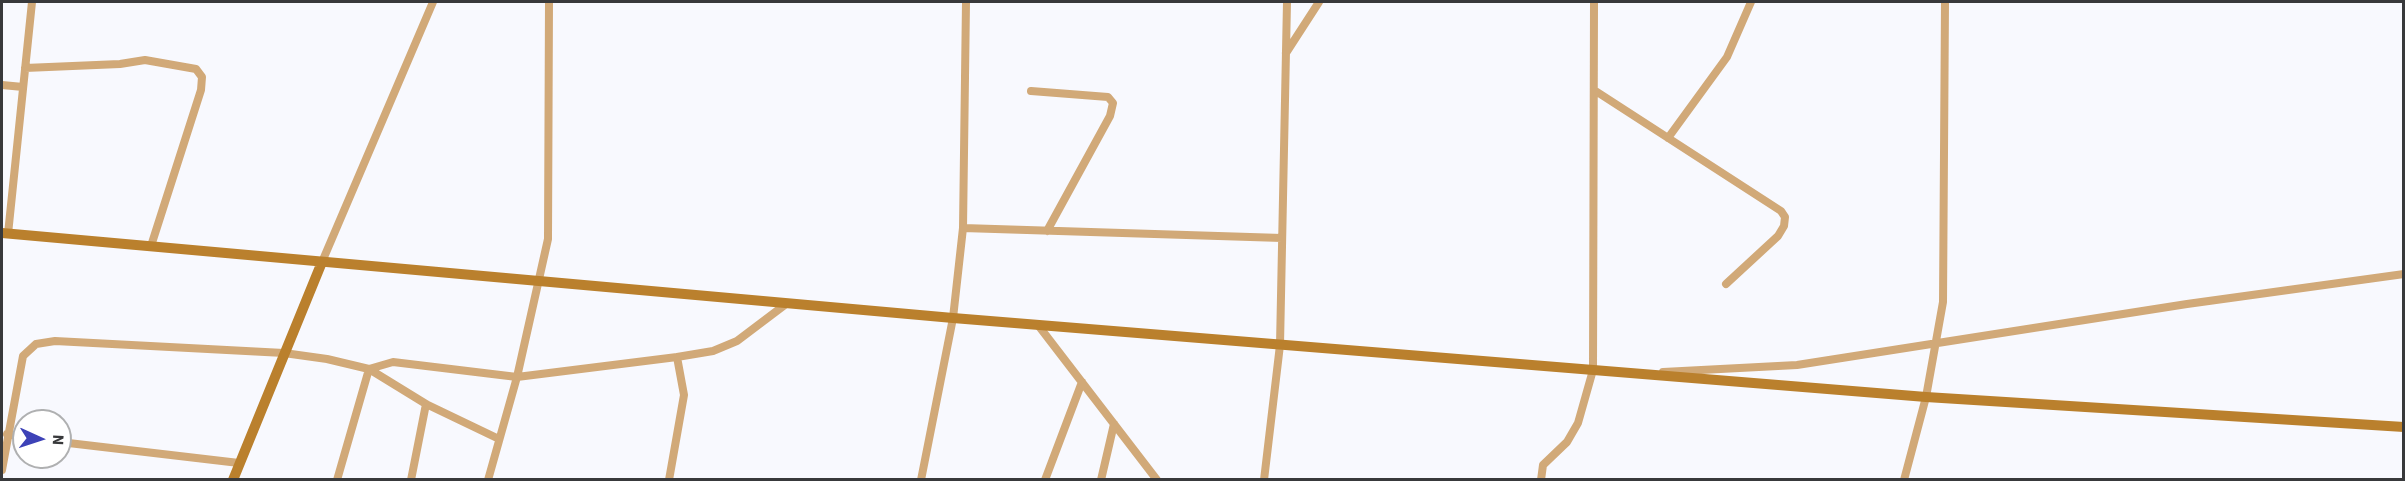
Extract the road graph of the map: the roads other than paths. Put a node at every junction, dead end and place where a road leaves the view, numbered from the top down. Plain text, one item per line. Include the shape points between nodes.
1 (32, 2) edge
2 (433, 2) edge
3 (549, 2) edge
4 (966, 2) edge
5 (1287, 2) edge
6 (1319, 2) edge
7 (1594, 2) edge
8 (1751, 2) edge
9 (1945, 2) edge
10 (1286, 54) junction
11 (25, 68) junction
12 (2, 85) edge
13 (23, 87) junction
14 (1594, 90) junction
15 (1031, 91) dead end
16 (1668, 138) junction
17 (963, 228) junction
18 (1047, 231) junction
19 (5, 233) edge
20 (1282, 238) junction
21 (151, 246) junction
22 (322, 262) junction
23 (2403, 274) edge
24 (540, 282) junction
25 (1726, 284) dead end
26 (786, 304) junction
27 (953, 318) junction
28 (1038, 325) junction
29 (1280, 345) junction
30 (1937, 345) junction
31 (284, 353) junction
32 (677, 357) junction
33 (369, 369) junction
34 (1593, 370) junction
35 (1632, 373) junction
36 (517, 377) junction
37 (1082, 382) junction
38 (1926, 397) junction
39 (426, 404) junction
40 (1114, 424) junction
41 (2403, 427) edge
42 (8, 434) junction
43 (12, 435) edge
44 (499, 439) junction
45 (72, 443) edge
46 (239, 463) junction
47 (2, 470) edge
48 (233, 480) edge
49 (337, 480) edge
50 (411, 480) edge
51 (488, 480) edge
52 (669, 480) edge
53 (921, 480) edge
54 (1045, 480) edge
55 (1101, 480) edge
56 (1157, 480) edge
57 (1264, 480) edge
58 (1541, 480) edge
59 (1904, 480) edge

1 - 11 street
2 - 22 street
3 - 24 street via 548,239
4 - 17 street
5 - 10 street
6 - 10 street
7 - 14 street
8 - 16 street via 1727,57
9 - 30 street via 1943,302
10 - 20 street
11 - 13 street
11 - 21 street via 145,60 196,69 202,77
12 - 13 street
13 - 19 street
14 - 16 street
14 - 34 street
15 - 18 street via 1108,97 1113,103 1110,116
16 - 25 street via 1785,217 1778,236
17 - 18 street
17 - 27 street
18 - 20 street
19 - 21 street
20 - 29 street
21 - 22 street
22 - 24 street
22 - 31 street
23 - 30 street
24 - 26 street
24 - 36 street
26 - 27 street
26 - 32 street via 737,341 713,351
27 - 28 street
27 - 53 street
28 - 29 street
28 - 37 street
29 - 34 street
29 - 57 street
30 - 35 street via 1797,365
30 - 38 street
31 - 33 street
31 - 42 street via 55,341 36,345 23,356
31 - 46 street
32 - 36 street
32 - 52 street via 684,395
33 - 36 street via 393,362
33 - 39 street
33 - 49 street
34 - 35 street
34 - 58 street via 1578,423 1567,442 1544,465
35 - 38 street
36 - 44 street
37 - 40 street
37 - 54 street
38 - 41 street
38 - 59 street
39 - 44 street
39 - 50 street
40 - 55 street
40 - 56 street
42 - 43 street
42 - 47 street
44 - 51 street
45 - 46 street
46 - 48 street

